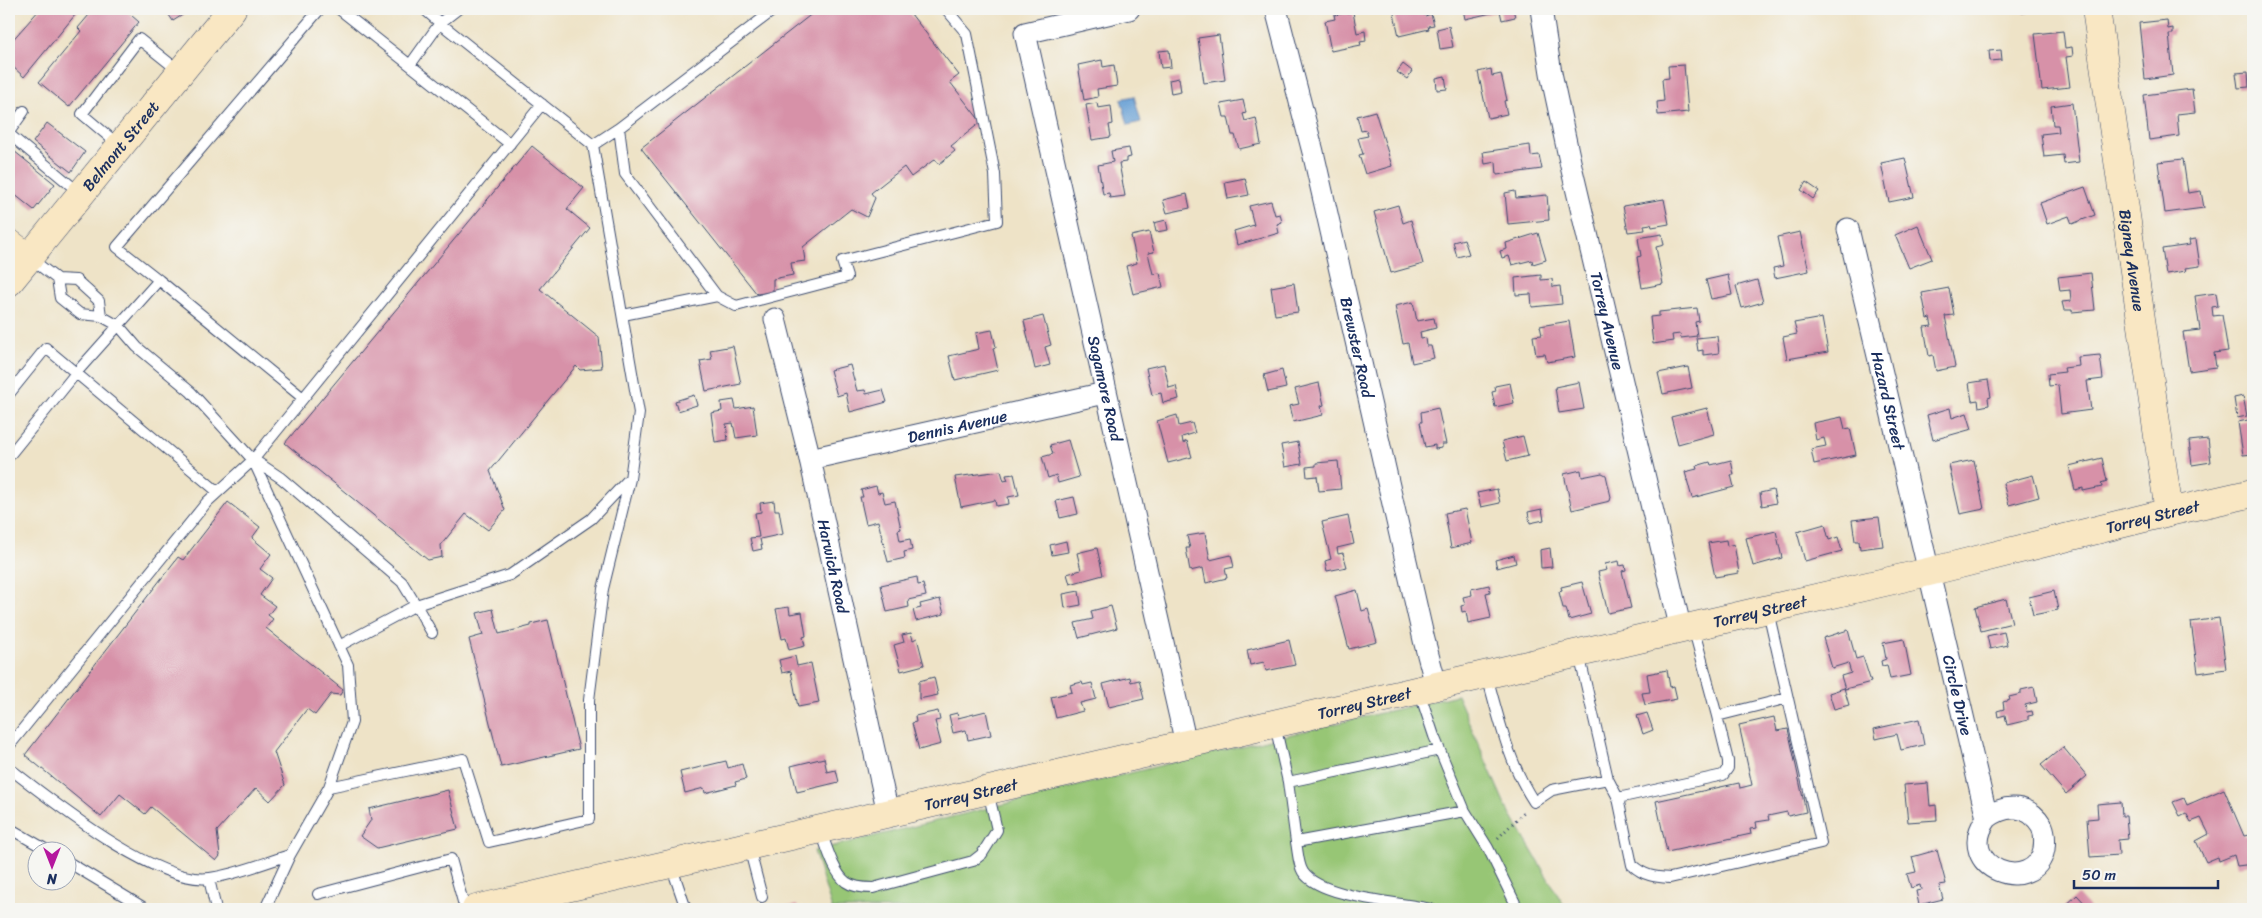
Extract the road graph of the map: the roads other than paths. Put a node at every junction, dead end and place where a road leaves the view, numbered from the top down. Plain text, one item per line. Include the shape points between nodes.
1 (232, 9) edge
2 (320, 9) edge
3 (339, 9) edge
4 (424, 9) edge
5 (458, 9) edge
6 (775, 9) edge
7 (946, 9) edge
8 (1130, 9) edge
9 (1276, 9) edge
10 (1541, 9) edge
11 (2096, 9) edge
12 (440, 24) junction
13 (410, 65) junction
14 (179, 71) junction
15 (542, 104) junction
16 (24, 111) dead end
17 (619, 128) junction
18 (9, 133) edge
19 (510, 144) junction
20 (593, 144) junction
21 (120, 146) junction
22 (81, 194) junction
23 (1848, 229) dead end
24 (19, 251) edge
25 (57, 279) junction
26 (159, 280) junction
27 (9, 282) edge
28 (716, 296) junction
29 (623, 315) junction
30 (101, 316) junction
31 (775, 319) dead end
32 (119, 326) junction
33 (76, 373) junction
34 (1105, 393) junction
35 (9, 394) edge
36 (303, 398) junction
37 (9, 456) edge
38 (810, 459) junction
39 (253, 460) junction
40 (630, 479) junction
41 (218, 492) junction
42 (2253, 495) edge
43 (2169, 512) junction
44 (1928, 572) junction
45 (416, 605) junction
46 (1768, 610) junction
47 (1687, 628) junction
48 (432, 633) dead end
49 (339, 646) junction
50 (1579, 653) junction
51 (1487, 675) junction
52 (1428, 688) junction
53 (1788, 698) junction
54 (1717, 716) junction
55 (1275, 723) junction
56 (1186, 744) junction
57 (9, 746) edge
58 (1440, 750) junction
59 (9, 768) edge
60 (1608, 780) junction
61 (1288, 782) junction
62 (329, 787) junction
63 (988, 790) junction
64 (1618, 798) junction
65 (1465, 811) junction
66 (888, 813) junction
67 (1987, 818) dead end
68 (9, 828) edge
69 (820, 830) junction
70 (30, 840) edge
71 (1296, 842) junction
72 (749, 846) junction
73 (290, 855) junction
74 (670, 864) junction
75 (78, 868) edge
76 (209, 878) junction
77 (318, 894) dead end
78 (762, 897) dead end
79 (146, 909) edge
80 (216, 909) edge
81 (265, 909) edge
82 (465, 909) edge
83 (476, 909) edge
84 (686, 909) edge
85 (1431, 909) edge
86 (1518, 909) edge

1 - 14 main road, Belmont Street
2 - 26 lane via 118,247
3 - 13 lane
4 - 12 lane
5 - 12 lane
6 - 17 lane
7 - 28 lane via 968,34 996,174 997,221 842,261 847,277 736,306
8 - 34 street, Sagamore Road via 1025,33
9 - 52 street, Brewster Road via 1313,152 1424,640
10 - 47 street, Torrey Avenue via 1571,166
11 - 43 main road, Bigney Avenue
12 - 13 lane
12 - 15 lane
13 - 19 lane
14 - 21 main road, Belmont Street
14 - 21 lane via 139,39 82,114
15 - 19 lane
15 - 20 lane
16 - 18 lane
17 - 20 lane
17 - 28 lane via 625,174
18 - 22 lane
19 - 36 lane
20 - 29 lane
21 - 22 main road, Belmont Street
22 - 24 main road, Belmont Street
23 - 44 street, Hazard Street
24 - 25 lane
24 - 27 main road, Belmont Street
25 - 30 lane via 76,280 99,301
25 - 30 lane via 60,298 80,314
26 - 32 lane
26 - 36 lane
28 - 29 lane
29 - 40 lane via 639,413
30 - 32 lane
31 - 38 street, Harwich Road
32 - 33 lane
32 - 39 lane via 137,347 191,392
33 - 35 lane via 46,348
33 - 37 lane
33 - 41 lane
34 - 38 street, Dennis Avenue
34 - 56 street, Sagamore Road
36 - 39 lane
38 - 66 street, Harwich Road
39 - 41 lane
39 - 45 lane via 282,478 402,582
39 - 49 lane
40 - 45 lane via 591,519 510,575
40 - 62 lane via 603,589 589,700 589,819 489,842 463,759
41 - 57 lane
42 - 43 main road, Torrey Street
43 - 44 main road, Torrey Street
44 - 46 main road, Torrey Street
44 - 67 street, Circle Drive
45 - 48 lane
45 - 49 lane
46 - 47 main road, Torrey Street
46 - 53 lane
47 - 50 main road, Torrey Street
47 - 54 lane
49 - 62 lane via 348,665 352,722
50 - 51 main road, Torrey Street
50 - 60 lane
51 - 52 main road, Torrey Street
51 - 60 lane via 1502,732 1522,784 1534,802 1552,790
52 - 55 main road, Torrey Street
52 - 58 lane
53 - 54 lane
53 - 64 lane via 1820,843 1670,878 1653,877 1632,866
54 - 64 lane via 1728,761 1723,775
55 - 56 main road, Torrey Street
55 - 61 lane
56 - 63 main road, Torrey Street
58 - 61 lane
58 - 65 lane
59 - 76 lane via 101,837 176,875
60 - 64 lane
61 - 71 lane
62 - 73 lane
63 - 66 main road, Torrey Street
63 - 69 lane via 997,830 982,854 973,861 873,888 846,882 833,864
65 - 71 lane
65 - 86 lane via 1488,848
66 - 69 main road, Torrey Street
68 - 70 lane
69 - 72 main road, Torrey Street
71 - 85 lane via 1302,871 1312,881 1343,894
72 - 74 main road, Torrey Street
72 - 78 lane
73 - 76 lane
73 - 81 lane
74 - 83 main road, Torrey Street
74 - 84 lane
75 - 79 lane
76 - 80 lane
77 - 82 lane via 451,859

